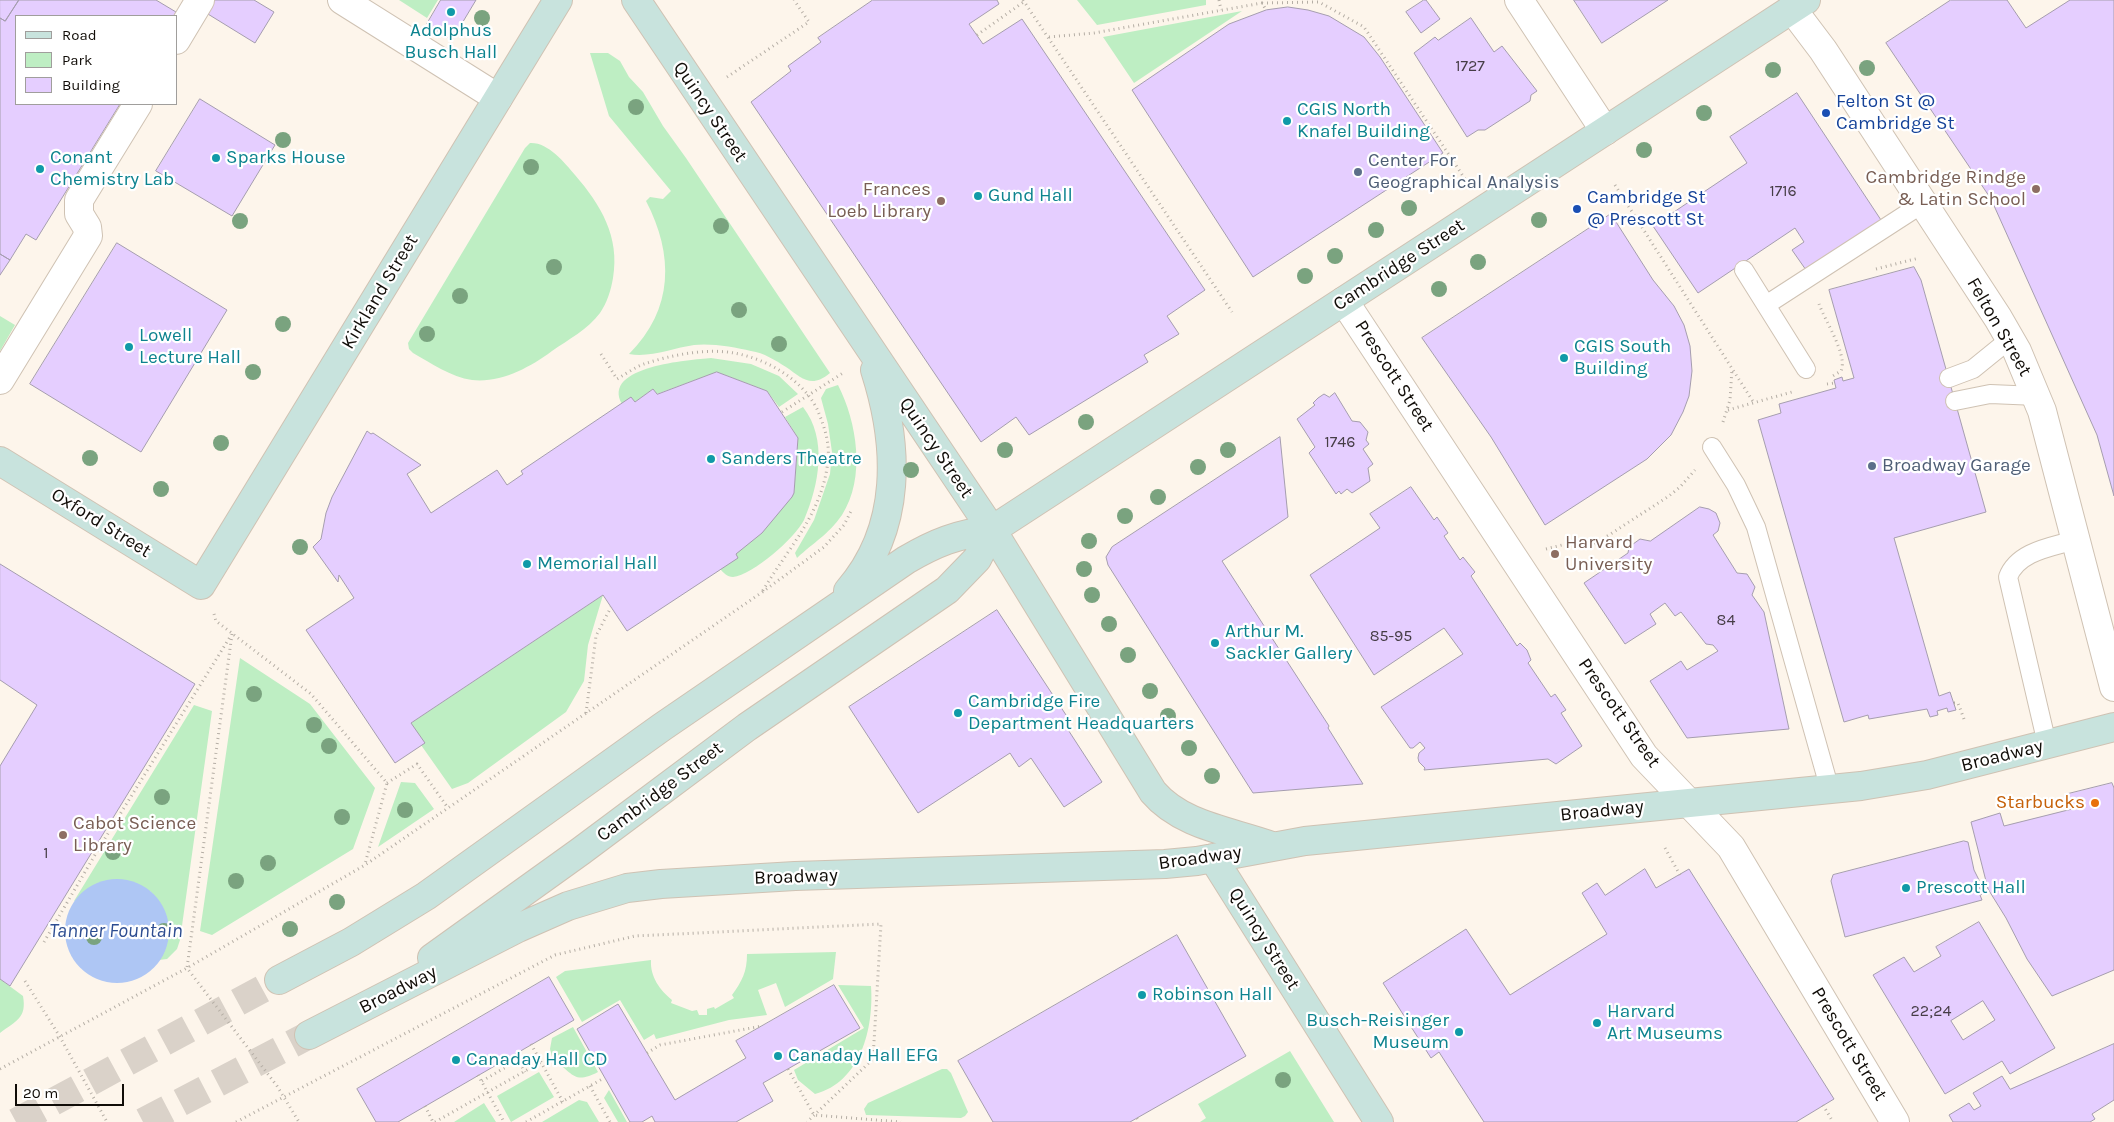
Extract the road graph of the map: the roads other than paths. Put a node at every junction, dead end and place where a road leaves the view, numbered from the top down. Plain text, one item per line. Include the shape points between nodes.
1 (200, 0) edge
2 (342, 0) edge
3 (558, 0) edge
4 (636, 0) edge
5 (1519, 0) edge
6 (1799, 4) edge
7 (178, 37) edge
8 (498, 98) junction
9 (137, 105) edge
10 (1605, 132) junction
11 (1922, 204) junction
12 (1744, 270) dead end
13 (1344, 301) junction
14 (1766, 305) junction
15 (2010, 339) junction
16 (864, 340) junction
17 (1806, 369) dead end
18 (1949, 378) dead end
19 (0, 380) edge
20 (2037, 396) junction
21 (1955, 401) dead end
22 (1712, 447) road end
23 (0, 461) edge
24 (992, 530) junction
25 (2076, 540) junction
26 (202, 585) joint
27 (814, 624) junction
28 (2114, 687) edge
29 (2114, 727) edge
30 (2047, 744) junction
31 (1830, 790) junction
32 (1688, 802) junction
33 (1272, 846) junction
34 (1213, 858) junction
35 (279, 980) tunnel mouth
36 (309, 1036) joint
37 (1379, 1122) edge
38 (1895, 1122) edge

1 - 7 street
2 - 8 street
3 - 8 main road, Kirkland Street
4 - 16 main road, Quincy Street
5 - 10 street
6 - 10 main road, Cambridge Street
6 - 11 street, Felton Street via 1823,50
8 - 26 main road, Kirkland Street
9 - 19 street via 79,200 79,214 88,236
10 - 13 main road, Cambridge Street
11 - 14 lane
11 - 15 street, Felton Street
12 - 14 lane
13 - 24 main road, Cambridge Street
13 - 32 street, Prescott Street via 1644,756
14 - 17 lane
15 - 18 lane via 1973,369
15 - 20 street, Felton Street
16 - 24 main road, Quincy Street
16 - 27 main road via 879,381 890,437 893,470 889,508 876,550 862,574 842,599
20 - 21 lane via 1990,394
20 - 25 street, Felton Street
22 - 31 lane via 1736,485 1756,527
23 - 26 main road, Oxford Street
24 - 27 main road, Cambridge Street via 968,533 935,544 906,560
24 - 33 main road, Quincy Street via 1160,800 1187,818
24 - 36 main road, Cambridge Street via 978,559 947,590 748,727 423,964
25 - 28 street, Felton Street
25 - 30 lane via 2036,551 2017,563 2008,577
27 - 35 main road, Cambridge Street via 407,908 331,954
29 - 30 main road, Broadway
30 - 31 main road, Broadway via 1906,780
31 - 32 main road, Broadway
32 - 33 main road, Broadway
32 - 38 street, Prescott Street via 1731,847
33 - 34 main road, Broadway
34 - 36 main road, Broadway via 1165,864 777,877 627,888 575,904 518,928
34 - 37 main road, Quincy Street

